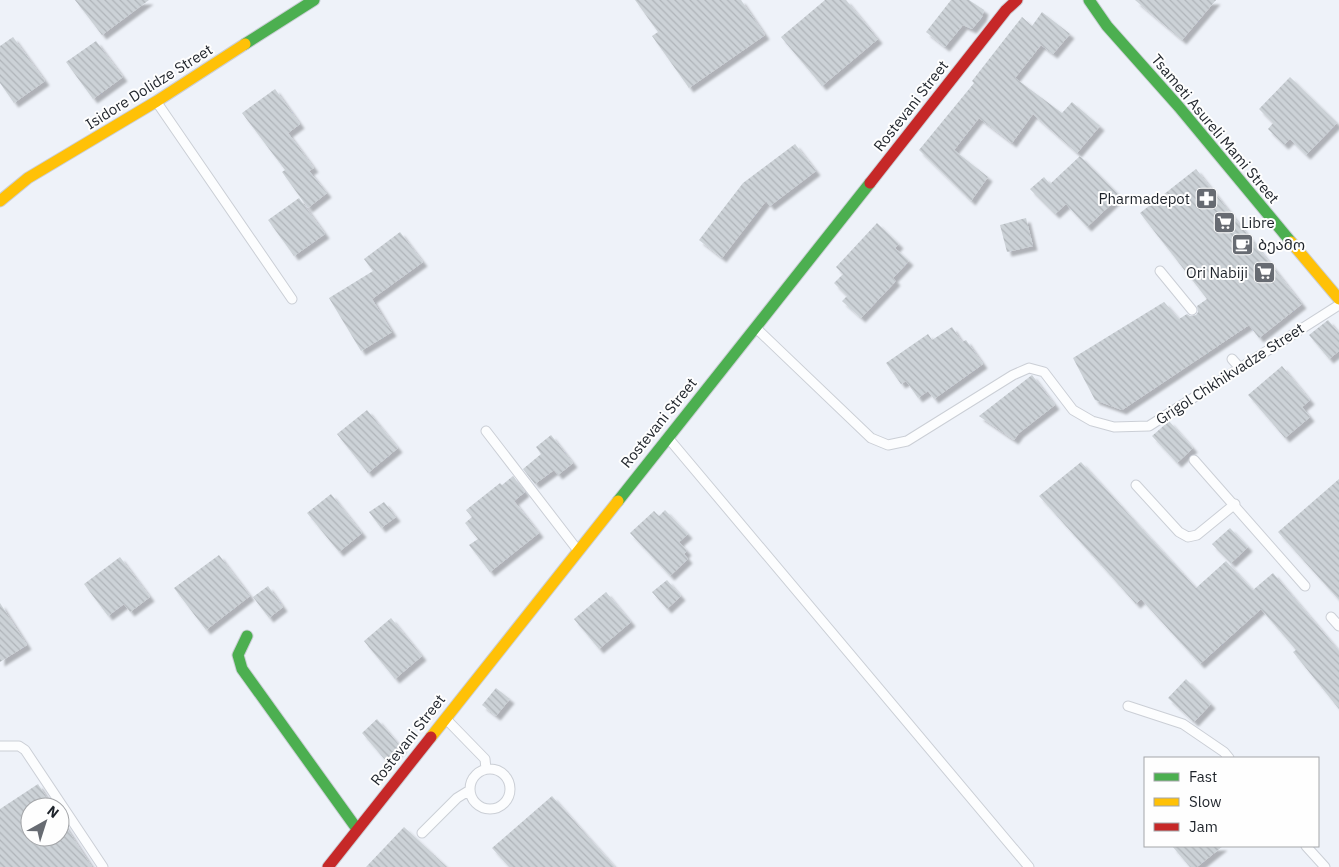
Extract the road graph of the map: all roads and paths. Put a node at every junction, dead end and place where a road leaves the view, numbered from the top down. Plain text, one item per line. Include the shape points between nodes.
1 (314, 0) edge
2 (1017, 0) edge
3 (1089, 0) edge
4 (157, 101) junction
5 (0, 201) edge
6 (1160, 271) dead end
7 (292, 299) dead end
8 (1339, 299) edge
9 (1339, 304) edge
10 (1192, 310) dead end
11 (755, 328) junction
12 (1232, 359) dead end
13 (1240, 368) junction
14 (486, 431) dead end
15 (667, 437) junction
16 (1194, 460) dead end
17 (1136, 485) dead end
18 (1235, 504) junction
19 (578, 550) junction
20 (1305, 586) dead end
21 (1331, 617) dead end
22 (1339, 626) edge
23 (247, 636) dead end
24 (1128, 706) dead end
25 (445, 718) junction
26 (0, 746) edge
27 (1228, 757) edge
28 (486, 769) junction
29 (470, 790) junction
30 (357, 829) junction
31 (422, 833) dead end
32 (1307, 847) edge
33 (103, 867) edge
34 (328, 867) edge
35 (1029, 867) edge
36 (1325, 867) edge

1 - 4 street, Isidore Dolidze Street
2 - 11 street, Rostevani Street
3 - 8 street, Tsameti Asureli Mami Street via 1107,26
4 - 5 street, Isidore Dolidze Street via 28,178
4 - 7 lane
6 - 10 lane
9 - 13 lane, Grigol Chkhikvadze Street
11 - 13 lane, Grigol Chkhikvadze Street via 871,438 888,445 907,440 1029,368 1044,372 1073,410 1092,421 1114,427 1149,426
11 - 15 street, Rostevani Street
12 - 13 lane
14 - 19 lane
15 - 19 street, Rostevani Street
15 - 35 lane
16 - 18 lane
17 - 18 lane via 1178,532 1188,537 1198,534
18 - 20 lane
19 - 25 street, Rostevani Street
21 - 22 lane
23 - 30 street via 238,655 242,670
24 - 27 lane via 1182,724
25 - 28 lane via 485,760
25 - 30 street, Rostevani Street
26 - 33 lane via 19,746 25,750
28 - 29 lane via 473,778
28 - 29 lane via 496,770 507,778 510,791 505,803 486,809 475,802
29 - 31 lane via 457,798
30 - 34 street, Rostevani Street
32 - 36 lane

